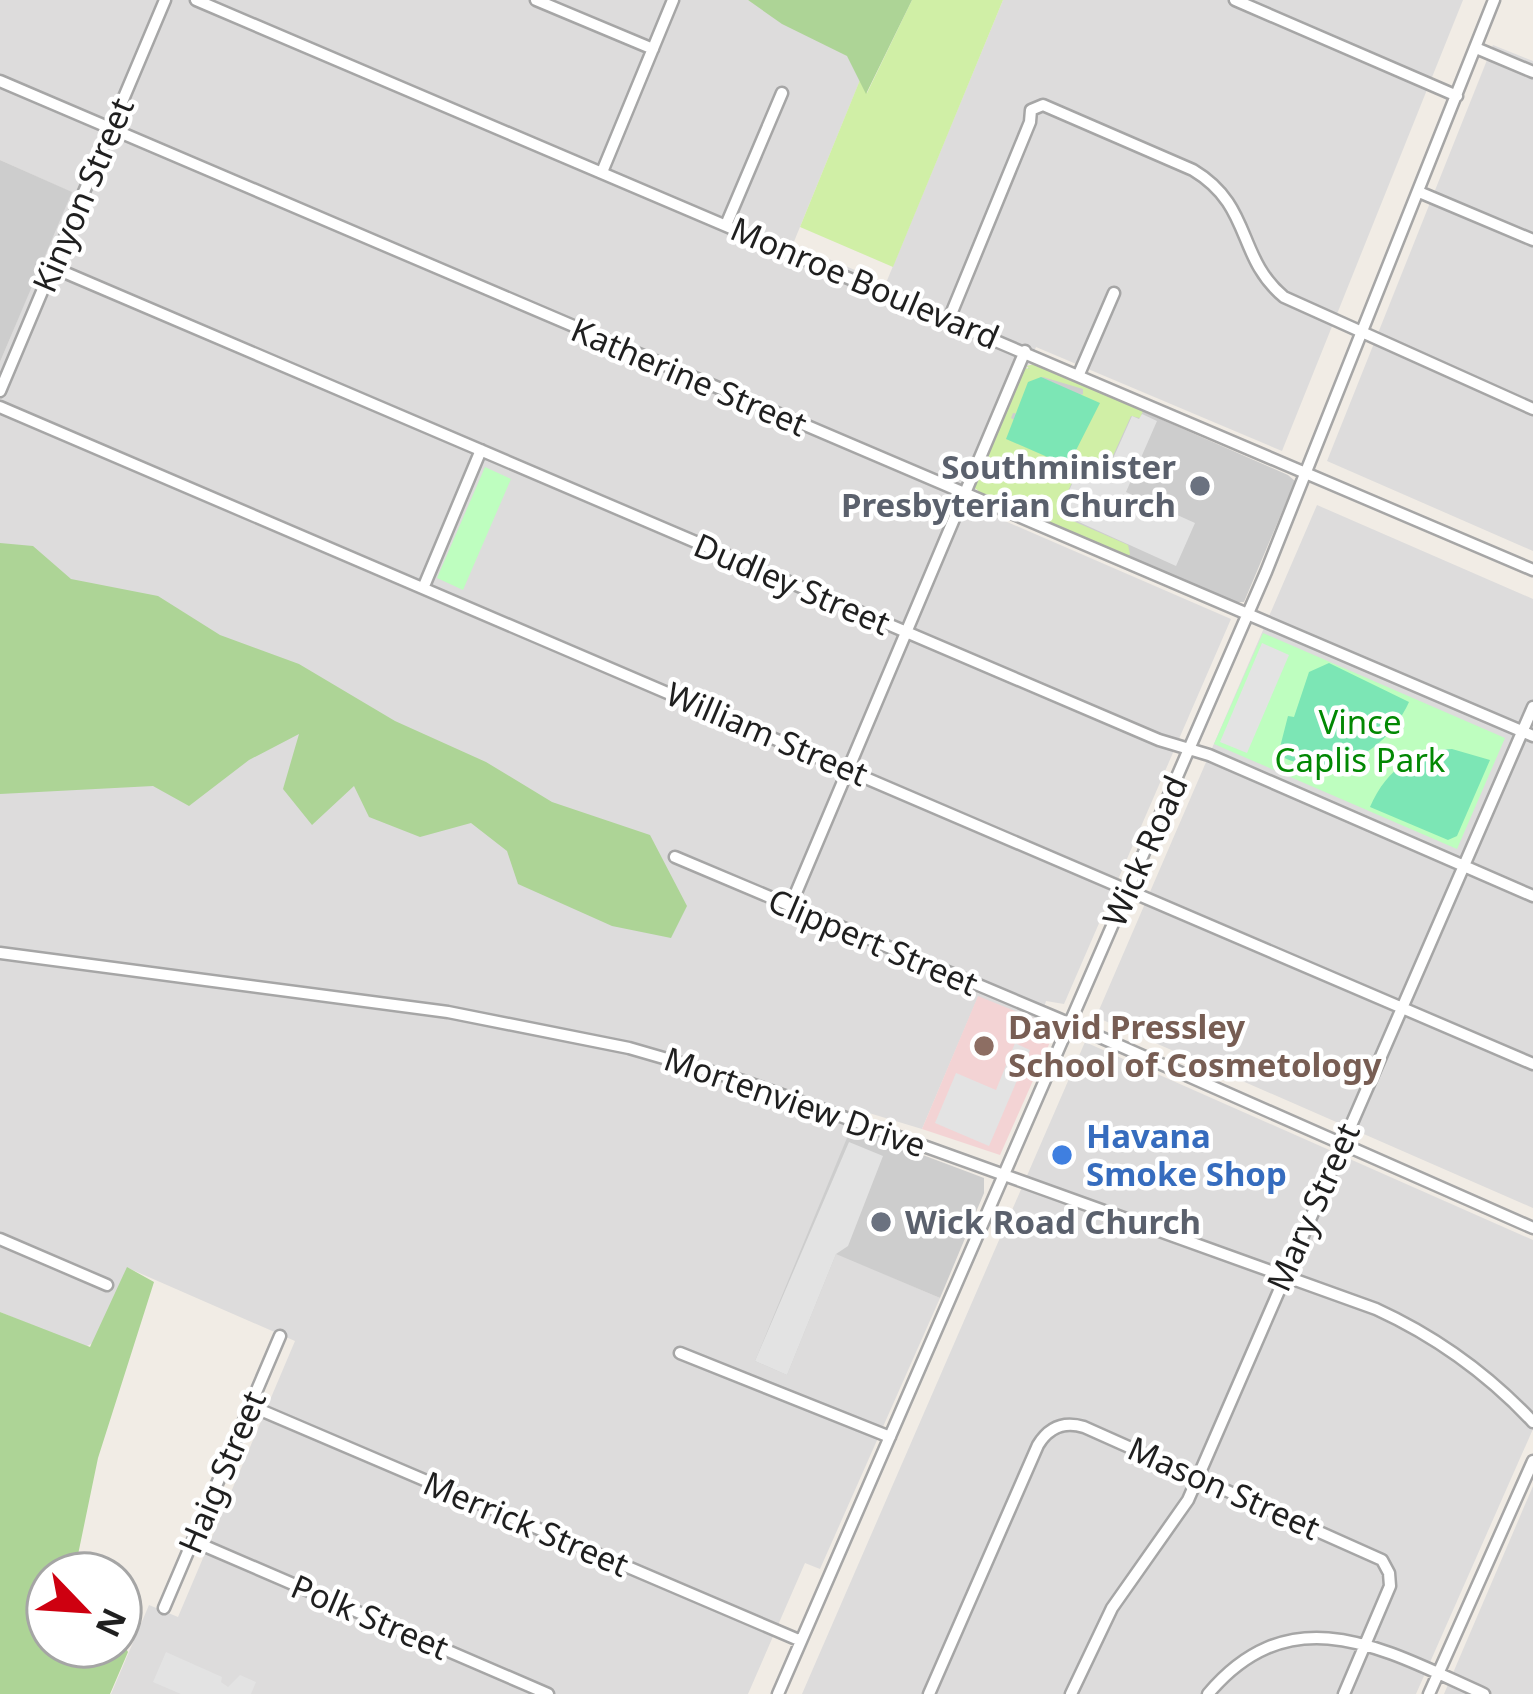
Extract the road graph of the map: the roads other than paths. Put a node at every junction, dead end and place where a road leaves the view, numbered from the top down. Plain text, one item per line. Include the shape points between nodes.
1 (165, 0) edge
2 (196, 0) edge
3 (536, 0) edge
4 (673, 0) edge
5 (1235, 0) edge
6 (1494, 0) edge
7 (1476, 48) junction
8 (652, 49) junction
9 (1533, 72) edge
10 (0, 81) edge
11 (782, 93) dead end
12 (1457, 96) junction
13 (110, 129) junction
14 (602, 172) junction
15 (1419, 192) junction
16 (726, 225) junction
17 (1533, 240) edge
18 (52, 267) junction
19 (1114, 293) dead end
20 (949, 320) junction
21 (1364, 332) junction
22 (1025, 351) junction
23 (1079, 374) junction
24 (0, 391) edge
25 (0, 406) edge
26 (1533, 409) edge
27 (481, 450) junction
28 (1308, 471) junction
29 (964, 495) junction
30 (1533, 570) edge
31 (424, 586) junction
32 (1247, 616) junction
33 (906, 632) junction
34 (1533, 707) edge
35 (1528, 733) edge
36 (1188, 752) junction
37 (848, 769) junction
38 (675, 857) dead end
39 (1464, 866) junction
40 (1129, 888) junction
41 (1533, 896) edge
42 (790, 907) junction
43 (0, 953) edge
44 (1402, 1008) junction
45 (1069, 1023) junction
46 (1533, 1064) edge
47 (1341, 1143) junction
48 (1004, 1174) junction
49 (1533, 1228) edge
50 (0, 1239) edge
51 (1284, 1274) junction
52 (107, 1286) dead end
53 (280, 1336) dead end
54 (680, 1352) dead end
55 (251, 1406) junction
56 (1533, 1422) edge
57 (890, 1437) junction
58 (1533, 1462) edge
59 (1197, 1476) junction
60 (193, 1541) junction
61 (164, 1608) dead end
62 (801, 1641) junction
63 (1366, 1643) junction
64 (1438, 1674) junction
65 (548, 1694) edge
66 (778, 1694) edge
67 (929, 1694) edge
68 (1070, 1694) edge
69 (1208, 1694) edge
70 (1344, 1694) edge
71 (1429, 1694) edge
72 (1484, 1694) edge

1 - 13 street, Kinyon Street
2 - 14 street, Monroe Boulevard
3 - 8 street
4 - 8 street
5 - 12 street
6 - 7 street, Wick Road
7 - 9 street
7 - 12 street, Wick Road
8 - 14 street
10 - 13 street, Katherine Street
11 - 16 street
12 - 15 street, Wick Road
13 - 18 street, Kinyon Street
13 - 29 street, Katherine Street
14 - 16 street, Monroe Boulevard
15 - 17 street
15 - 21 street, Wick Road
16 - 20 street, Monroe Boulevard
18 - 24 street, Kinyon Street
18 - 27 street, Dudley Street
19 - 23 street
20 - 21 street via 1038,105 1203,176 1235,208 1272,288
20 - 22 street, Monroe Boulevard
21 - 26 street
21 - 28 street, Wick Road
22 - 23 street, Monroe Boulevard
22 - 29 street
23 - 28 street, Monroe Boulevard
25 - 31 street, William Street
27 - 31 street
27 - 33 street, Dudley Street
28 - 30 street, Monroe Boulevard
28 - 32 street, Wick Road
29 - 32 street, Katherine Street
29 - 33 street
31 - 37 street, William Street
32 - 35 street, Katherine Street
32 - 36 street, Wick Road
33 - 36 street, Dudley Street
33 - 37 street
34 - 35 street, Mary Street
35 - 39 street, Mary Street
36 - 39 street, Dudley Street
36 - 40 street, Wick Road
37 - 40 street, William Street
37 - 42 street
38 - 42 street, Clippert Street
39 - 41 street, Dudley Street
39 - 44 street, Mary Street
40 - 44 street, William Street
40 - 45 street, Wick Road
42 - 45 street, Clippert Street
43 - 48 street, Mortenview Drive via 565,1033 743,1081
44 - 46 street, William Street
44 - 47 street, Mary Street
45 - 47 street, Clippert Street
45 - 48 street, Wick Road
47 - 49 street, Clippert Street
47 - 51 street, Mary Street
48 - 51 street, Mortenview Drive
48 - 57 street, Wick Road
50 - 52 street
51 - 56 street, Mortenview Drive via 1425,1334
51 - 59 street, Mary Street
53 - 55 street, Haig Street
54 - 57 street
55 - 60 street, Haig Street
55 - 62 street, Merrick Street
57 - 62 street, Wick Road
58 - 64 street
59 - 63 street, Mason Street via 1372,1553 1388,1570 1388,1594
59 - 67 street, Mason Street via 1084,1427 1053,1429 1038,1445
59 - 68 street, Mary Street via 1102,1625
60 - 61 street, Haig Street
60 - 65 street, Polk Street
62 - 66 street, Wick Road
63 - 64 street
63 - 69 street via 1328,1636 1287,1641 1248,1658
63 - 70 street
64 - 71 street
64 - 72 street

